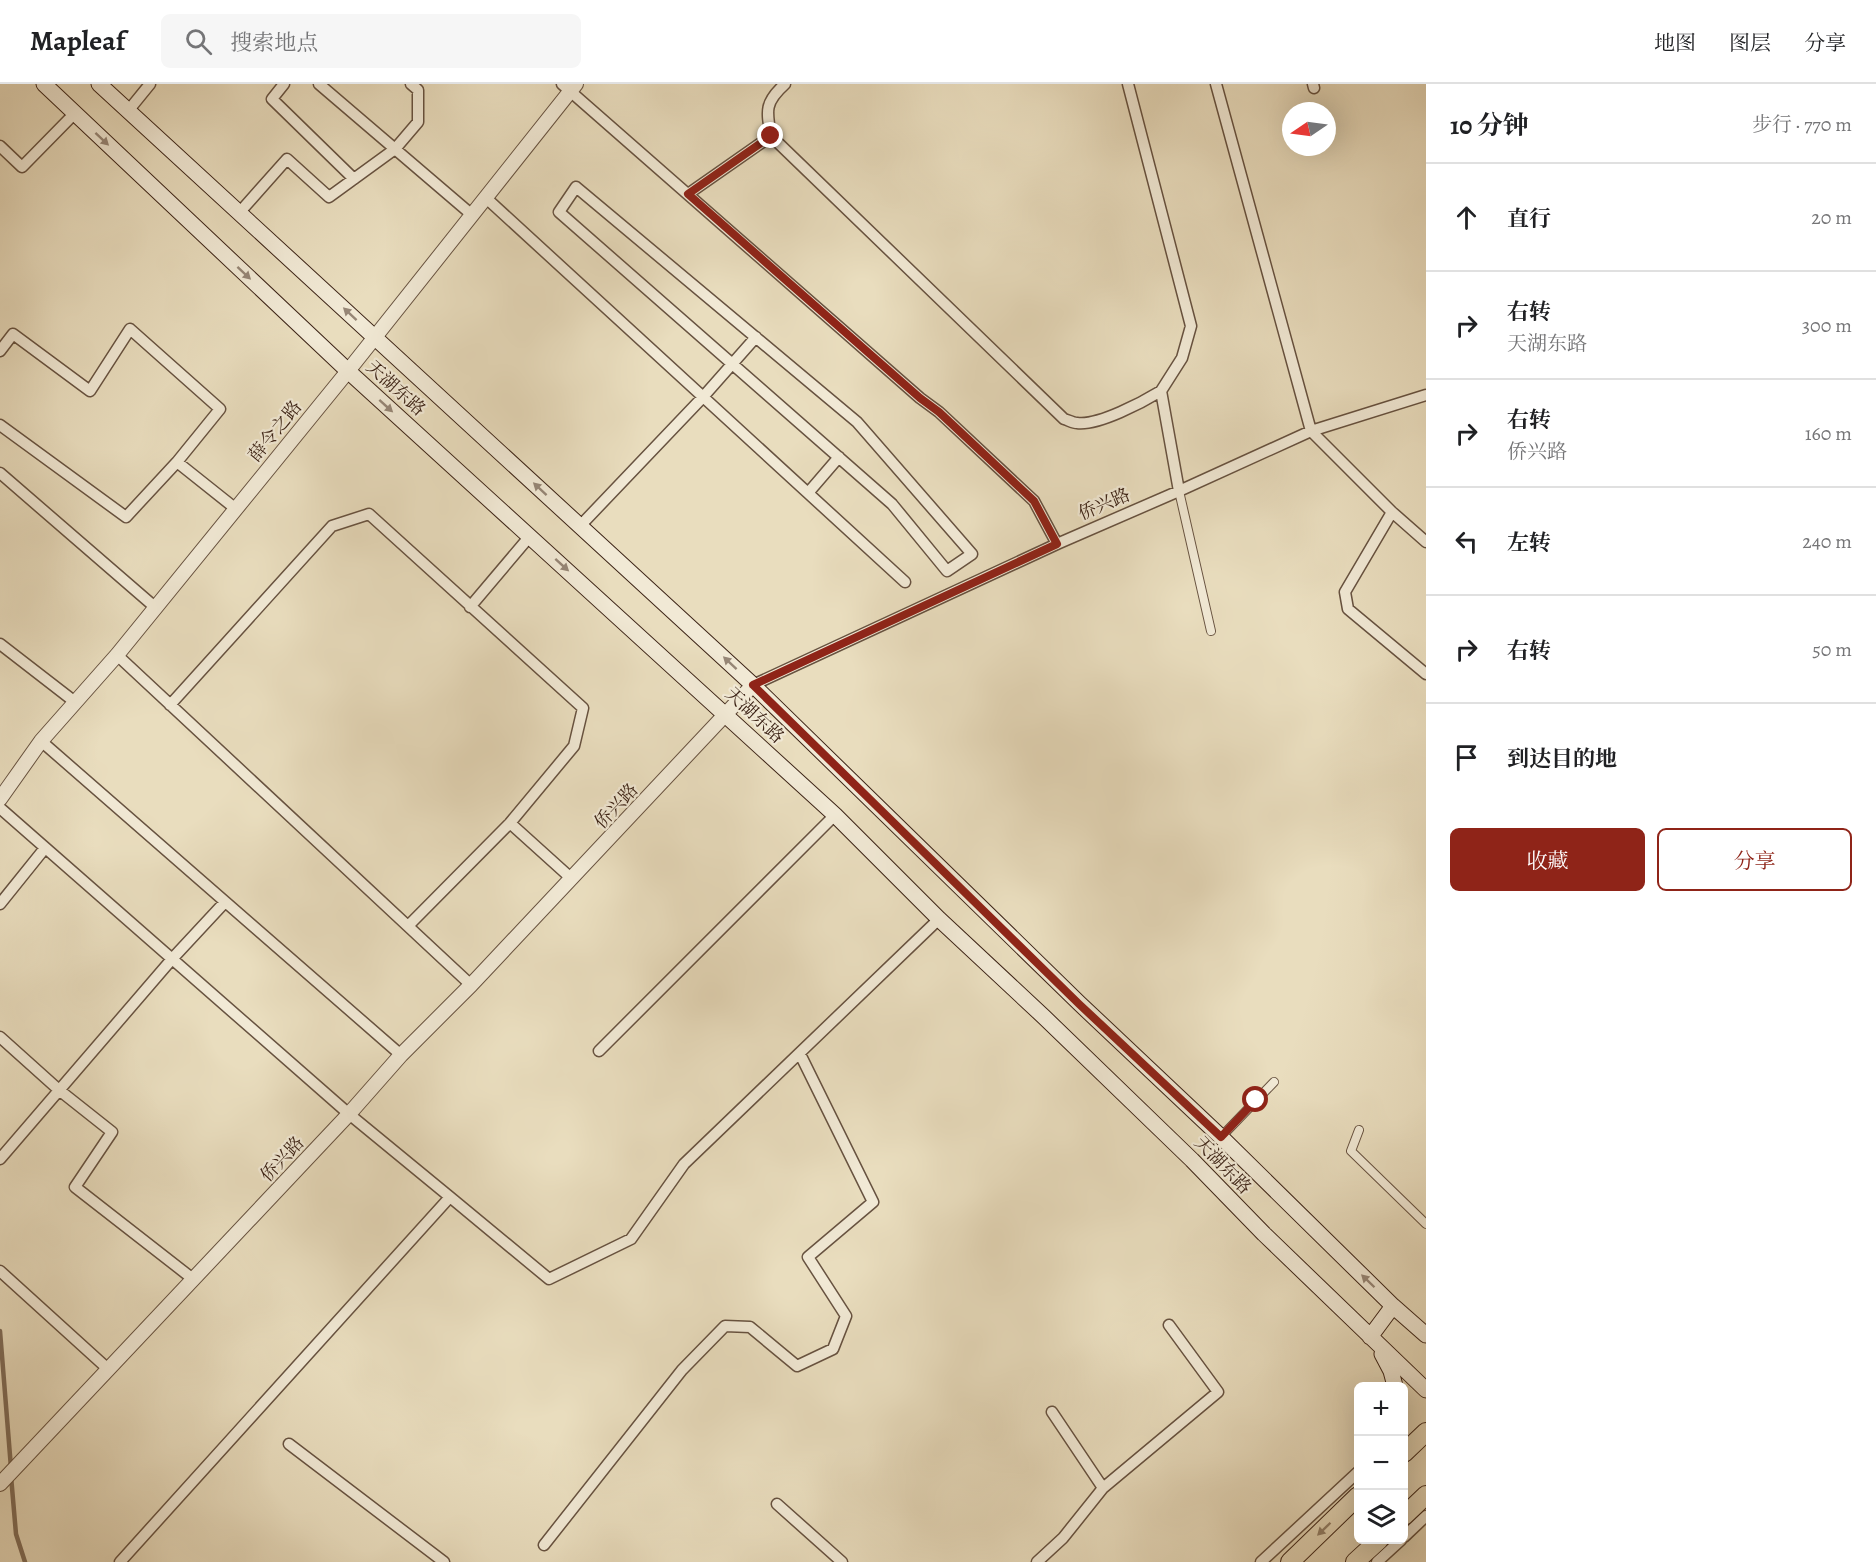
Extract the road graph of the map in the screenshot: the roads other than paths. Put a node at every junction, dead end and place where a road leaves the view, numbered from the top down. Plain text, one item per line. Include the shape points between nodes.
1 (44, 84) edge
2 (99, 84) edge
3 (150, 84) edge
4 (284, 84) edge
5 (319, 84) edge
6 (411, 84) edge
7 (785, 84) edge
8 (1128, 84) edge
9 (1216, 84) edge
10 (570, 86) edge
11 (128, 111) junction
12 (75, 113) junction
13 (771, 136) junction
14 (0, 146) edge
15 (395, 149) junction
16 (354, 179) junction
17 (688, 194) junction
18 (485, 197) junction
19 (239, 213) junction
20 (471, 214) junction
21 (374, 336) junction
22 (756, 338) junction
23 (0, 351) edge
24 (733, 364) junction
25 (348, 371) junction
26 (1161, 392) junction
27 (1426, 395) edge
28 (703, 397) junction
29 (0, 425) edge
30 (1311, 431) junction
31 (839, 458) junction
32 (177, 462) junction
33 (0, 473) edge
34 (1179, 491) junction
35 (807, 493) junction
36 (236, 509) junction
37 (1392, 512) junction
38 (580, 526) junction
39 (530, 536) junction
40 (1426, 542) edge
41 (1057, 544) junction
42 (905, 582) dead end
43 (471, 607) junction
44 (156, 608) junction
45 (1211, 631) dead end
46 (0, 644) edge
47 (117, 655) junction
48 (1426, 674) edge
49 (753, 685) junction
50 (75, 702) junction
51 (170, 705) junction
52 (726, 714) junction
53 (41, 741) junction
54 (0, 799) edge
55 (0, 808) edge
56 (835, 815) junction
57 (510, 823) junction
58 (45, 848) junction
59 (572, 879) junction
60 (225, 902) junction
61 (0, 904) edge
62 (939, 919) junction
63 (408, 926) junction
64 (172, 959) junction
65 (471, 985) junction
66 (0, 1037) edge
67 (598, 1051) dead end
68 (800, 1054) junction
69 (401, 1055) junction
70 (1274, 1082) dead end
71 (59, 1090) junction
72 (349, 1114) junction
73 (1359, 1130) dead end
74 (1221, 1137) junction
75 (0, 1159) edge
76 (450, 1197) junction
77 (1426, 1224) edge
78 (0, 1271) edge
79 (193, 1279) junction
80 (1394, 1306) junction
81 (1169, 1325) dead end
82 (1420, 1326) edge
83 (1426, 1335) edge
84 (1373, 1340) junction
85 (108, 1369) junction
86 (1394, 1382) edge
87 (1426, 1390) edge
88 (1052, 1412) dead end
89 (1426, 1432) edge
90 (289, 1444) dead end
91 (1408, 1449) edge
92 (1354, 1477) edge
93 (1, 1482) edge
94 (1103, 1488) junction
95 (777, 1504) dead end
96 (1424, 1504) edge
97 (1354, 1506) edge
98 (1408, 1514) edge
99 (1408, 1529) edge
100 (1374, 1544) edge
101 (1396, 1544) edge
102 (543, 1545) dead end
103 (120, 1562) edge
104 (444, 1562) edge
105 (842, 1562) edge
106 (1037, 1562) edge
107 (1261, 1562) edge
108 (1290, 1562) edge
109 (1355, 1562) edge
110 (1377, 1562) edge

1 - 12 main road, 天湖东路
2 - 11 main road, 天湖东路
3 - 11 street
4 - 16 street via 272,99
5 - 15 street
6 - 15 street via 418,90 418,122
7 - 13 street via 772,96 767,112
8 - 26 street via 1191,326 1182,358
9 - 30 street
10 - 17 street
10 - 18 street, 薛令之路
11 - 19 main road, 天湖东路
12 - 14 street via 22,167
12 -> 25 main road, 天湖东路
13 - 17 street
13 - 26 street via 1064,419 1079,424 1092,422
15 - 16 street
15 - 20 street
16 - 19 street via 329,197 287,159
17 - 41 street via 939,412 1034,501
18 - 20 street, 薛令之路
18 - 28 street
21 -> 19 main road, 天湖东路
20 - 21 street, 薛令之路
21 - 25 street, 薛令之路
38 -> 21 main road, 天湖东路
22 - 24 street
22 - 24 street via 576,187 559,212
22 - 31 street via 857,422 972,554 947,571 892,504
23 - 32 street via 13,334 90,391 130,329 220,409
24 - 28 street
24 - 31 street
25 - 36 street, 薛令之路
25 -> 39 main road, 天湖东路
26 - 34 street
27 - 30 street, 侨兴路
28 - 35 street
28 - 38 street
29 - 32 street via 126,517
30 - 34 street, 侨兴路
30 - 37 street
31 - 35 street
32 - 36 street
33 - 44 street
34 - 41 street, 侨兴路
34 - 45 street
35 - 42 street
36 - 44 street, 薛令之路
37 - 40 street
37 - 48 street via 1346,592 1348,609
49 -> 38 main road, 天湖东路
39 - 43 street
39 -> 52 main road, 天湖东路
41 - 49 street, 侨兴路
43 - 51 street via 369,514 332,526
43 - 57 street via 583,708 574,746
44 - 47 street, 薛令之路
46 - 50 street
47 - 50 street, 薛令之路
47 - 51 street
49 - 52 street, 侨兴路
49 - 74 main road, 天湖东路
50 - 53 street, 薛令之路
51 - 63 street
52 - 56 main road, 天湖东路
52 - 59 street, 侨兴路
53 - 54 street, 薛令之路
53 - 60 street
55 - 58 street
56 - 62 main road, 天湖东路
56 - 67 street
57 - 59 street
57 - 63 street
58 - 61 street
58 - 64 street
59 - 65 street, 侨兴路
60 - 64 street
60 - 69 street
62 - 68 street
62 - 84 main road, 天湖东路
63 - 65 street
64 - 71 street
64 - 72 street
65 - 69 street, 侨兴路
66 - 71 street
68 - 76 street via 684,1164 631,1239 549,1279
68 - 102 street via 873,1202 808,1257 846,1316 833,1348 797,1366 750,1327 724,1326 682,1370
69 - 72 street, 侨兴路
70 - 74 street
71 - 75 street
71 - 79 street via 112,1132 75,1187
72 - 76 street
72 - 79 street, 侨兴路
73 - 77 street via 1351,1151
80 -> 74 main road, 天湖东路
76 - 103 street
78 - 85 street
79 - 85 street, 侨兴路
80 - 82 main road, 天湖东路
80 - 84 main road
81 - 94 street via 1218,1392
82 - 83 main road, 天湖东路
84 - 86 main road
84 - 87 main road, 天湖东路
85 - 93 street, 侨兴路
88 - 94 street
89 - 91 main road
90 - 104 street
92 - 107 street
94 - 106 street via 1063,1538
95 - 105 street
96 - 98 main road
96 - 99 street
97 -> 108 main road
100 - 109 main road
101 - 110 street

